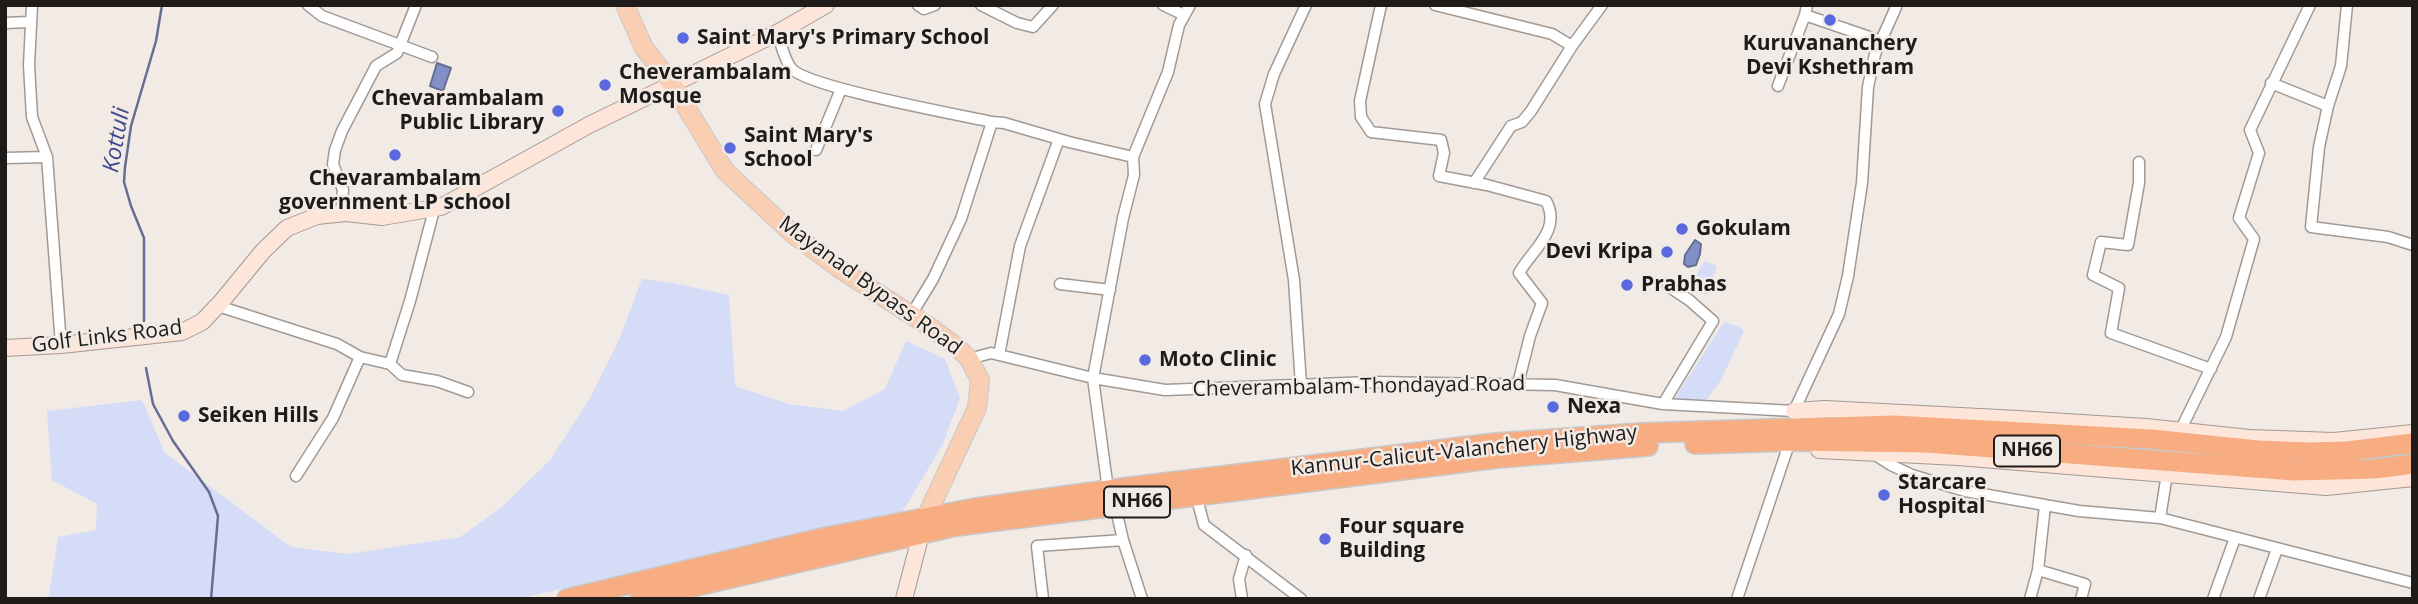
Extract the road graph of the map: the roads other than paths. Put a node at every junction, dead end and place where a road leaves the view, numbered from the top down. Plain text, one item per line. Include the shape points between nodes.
1 (32, 5) edge
2 (308, 5) edge
3 (416, 5) edge
4 (625, 5) edge
5 (826, 5) edge
6 (918, 5) edge
7 (935, 5) edge
8 (981, 5) edge
9 (1053, 5) edge
10 (1163, 5) edge
11 (1306, 5) edge
12 (1381, 5) edge
13 (1435, 5) edge
14 (1602, 5) edge
15 (1898, 5) edge
16 (2310, 5) edge
17 (2347, 5) edge
18 (1187, 10) edge
19 (1806, 10) edge
20 (29, 22) junction
21 (5, 23) edge
22 (777, 33) junction
23 (1881, 41) junction
24 (400, 44) junction
25 (1572, 46) junction
26 (432, 57) dead end
27 (2271, 83) junction
28 (672, 84) junction
29 (1778, 86) dead end
30 (841, 89) junction
31 (2328, 106) junction
32 (992, 122) junction
33 (1059, 139) junction
34 (816, 150) dead end
35 (47, 157) junction
36 (1133, 157) junction
37 (5, 158) edge
38 (2139, 162) dead end
39 (1474, 183) junction
40 (434, 210) junction
41 (341, 213) junction
42 (2413, 245) edge
43 (1060, 284) dead end
44 (1668, 286) dead end
45 (1110, 290) junction
46 (218, 306) junction
47 (911, 315) junction
48 (61, 345) junction
49 (5, 348) edge
50 (999, 355) junction
51 (360, 357) junction
52 (969, 359) junction
53 (390, 364) junction
54 (2211, 369) junction
55 (1093, 378) junction
56 (1518, 384) junction
57 (1301, 385) junction
58 (468, 393) dead end
59 (1663, 404) junction
60 (1794, 411) junction
61 (2180, 431) junction
62 (2413, 433) edge
63 (1790, 441) junction
64 (2056, 443) junction
65 (2413, 443) edge
66 (1873, 453) junction
67 (2413, 464) edge
68 (2167, 474) junction
69 (296, 476) dead end
70 (2413, 478) edge
71 (1196, 495) junction
72 (1111, 498) junction
73 (2045, 506) junction
74 (2160, 518) junction
75 (923, 526) junction
76 (2235, 538) junction
77 (1123, 540) junction
78 (2277, 549) junction
79 (1246, 555) junction
80 (2038, 570) junction
81 (2413, 583) edge
82 (568, 599) edge
83 (640, 599) edge
84 (904, 599) edge
85 (1044, 599) edge
86 (1142, 599) edge
87 (1242, 599) edge
88 (1301, 599) edge
89 (1737, 599) edge
90 (2030, 599) edge
91 (2081, 599) edge
92 (2213, 599) edge
93 (2259, 599) edge

1 - 20 street
2 - 24 street via 322,16
3 - 24 street
4 - 28 main road, Mayanad Bypass Road via 644,48
5 - 22 street, Golf Links Road
6 - 7 street via 924,9
8 - 9 street via 1033,27
10 - 18 street
11 - 57 street via 1265,103 1294,280
12 - 39 street via 1360,102 1361,117 1371,132 1441,139 1444,153 1439,176
13 - 25 street via 1552,34
14 - 25 street
15 - 23 street
16 - 27 street
17 - 31 street via 2341,66
18 - 36 street via 1178,25 1168,72
19 - 23 street
19 - 29 street
20 - 21 street
20 - 35 street via 32,117
22 - 28 street, Golf Links Road
22 - 30 street via 791,68
23 - 60 street via 1868,87 1862,183 1839,314
24 - 26 street
24 - 41 street via 397,53 376,66 335,150 333,164 343,190
25 - 39 street via 1531,111 1511,126
27 - 31 street
27 - 54 street via 2250,130 2259,153 2239,218 2254,239 2226,337
28 - 40 street, Golf Links Road
28 - 47 main road, Mayanad Bypass Road via 725,171 794,235
30 - 32 street
30 - 34 street
31 - 42 street via 2311,227 2388,237
32 - 33 street
32 - 47 street via 961,219
33 - 36 street
33 - 50 street via 1020,246
35 - 37 street
35 - 48 street
36 - 45 street via 1134,175
38 - 54 street via 2128,245 2101,242 2093,275 2119,288 2111,333
39 - 56 street via 1546,201 1550,208 1548,231 1519,273 1542,303
40 - 41 street, Golf Links Road via 382,217
40 - 53 street
41 - 46 street, Golf Links Road via 317,216 288,228
43 - 45 street
44 - 59 street via 1713,321
45 - 55 street
46 - 48 street, Golf Links Road via 202,322 182,332
46 - 51 street via 337,344
47 - 52 main road, Mayanad Bypass Road
48 - 49 street, Golf Links Road
50 - 52 street, Cheverambalam-Thondayad Road
50 - 55 street, Cheverambalam-Thondayad Road
51 - 53 street
51 - 69 street via 332,418
52 - 75 main road, Mayanad Bypass Road via 980,380 977,408
53 - 58 street via 402,375 438,381
54 - 61 street
55 - 57 street, Cheverambalam-Thondayad Road via 1165,390
55 - 72 street
56 - 57 street, Cheverambalam-Thondayad Road
56 - 59 street, Cheverambalam-Thondayad Road via 1555,385
59 - 60 street, Cheverambalam-Thondayad Road
60 - 64 street via 1839,410
61 - 62 street via 2334,441
61 - 64 street
63 - 64 highway, Kannur-Calicut-Valanchery Highway / NH66
63 - 66 street via 1808,450
63 - 71 highway, Kannur-Calicut-Valanchery Highway / NH66 via 1641,446 1497,458
63 - 89 street
64 - 65 highway, Kannur-Calicut-Valanchery Highway / NH66 via 2307,452
64 - 66 street
64 - 67 highway, Kannur-Calicut-Valanchery Highway / NH66 via 2294,471
64 - 68 street
64 - 72 highway, Kannur-Calicut-Valanchery Highway / NH66 via 1894,425 1642,433 1496,443
66 - 73 street via 1938,484
68 - 70 street via 2326,487
68 - 74 street
71 - 72 highway, Kannur-Calicut-Valanchery Highway / NH66
71 - 79 street via 1204,525
72 - 75 highway, Kannur-Calicut-Valanchery Highway / NH66 via 956,526
72 - 77 street
73 - 74 street
73 - 80 street
74 - 76 street
75 - 82 highway, Kannur-Calicut-Valanchery Highway / NH66 via 822,538
75 - 83 highway, Kannur-Calicut-Valanchery Highway / NH66
75 - 84 street
76 - 78 street
76 - 92 street
77 - 85 street via 1037,546
77 - 86 street
78 - 81 street
78 - 93 street
79 - 87 street via 1239,579
79 - 88 street
80 - 90 street
80 - 91 street via 2085,584

